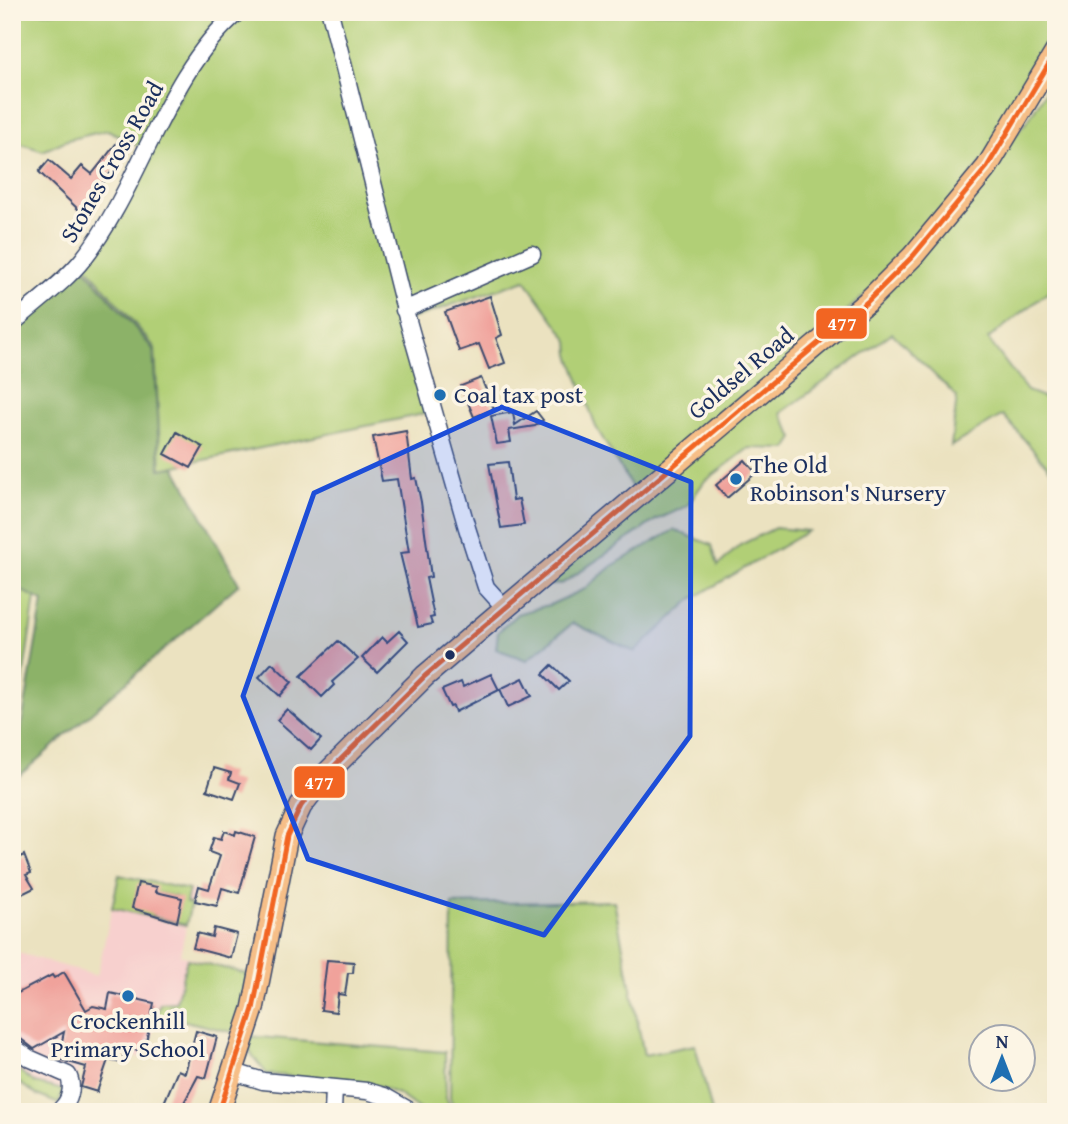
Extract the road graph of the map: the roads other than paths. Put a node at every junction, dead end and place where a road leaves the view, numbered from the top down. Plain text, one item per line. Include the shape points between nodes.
1 (238, 12) edge
2 (330, 12) edge
3 (1056, 52) edge
4 (532, 254) dead end
5 (404, 310) junction
6 (12, 324) edge
7 (505, 608) junction
8 (12, 1046) edge
9 (234, 1072) junction
10 (334, 1088) junction
11 (61, 1109) dead end
12 (219, 1112) edge
13 (333, 1112) edge
14 (412, 1112) edge

1 - 6 street, Stones Cross Road via 214,37 166,111 104,229 82,261
2 - 5 street
3 - 7 main road, Goldsel Road via 987,167 913,256 867,302
4 - 5 street
5 - 7 street via 481,577
7 - 9 main road, Goldsel Road via 377,720 301,806 287,836 253,1009
8 - 11 street via 68,1075 69,1095
9 - 10 street via 263,1081
9 - 12 main road, Goldsel Road
10 - 13 street
10 - 14 street via 384,1096

